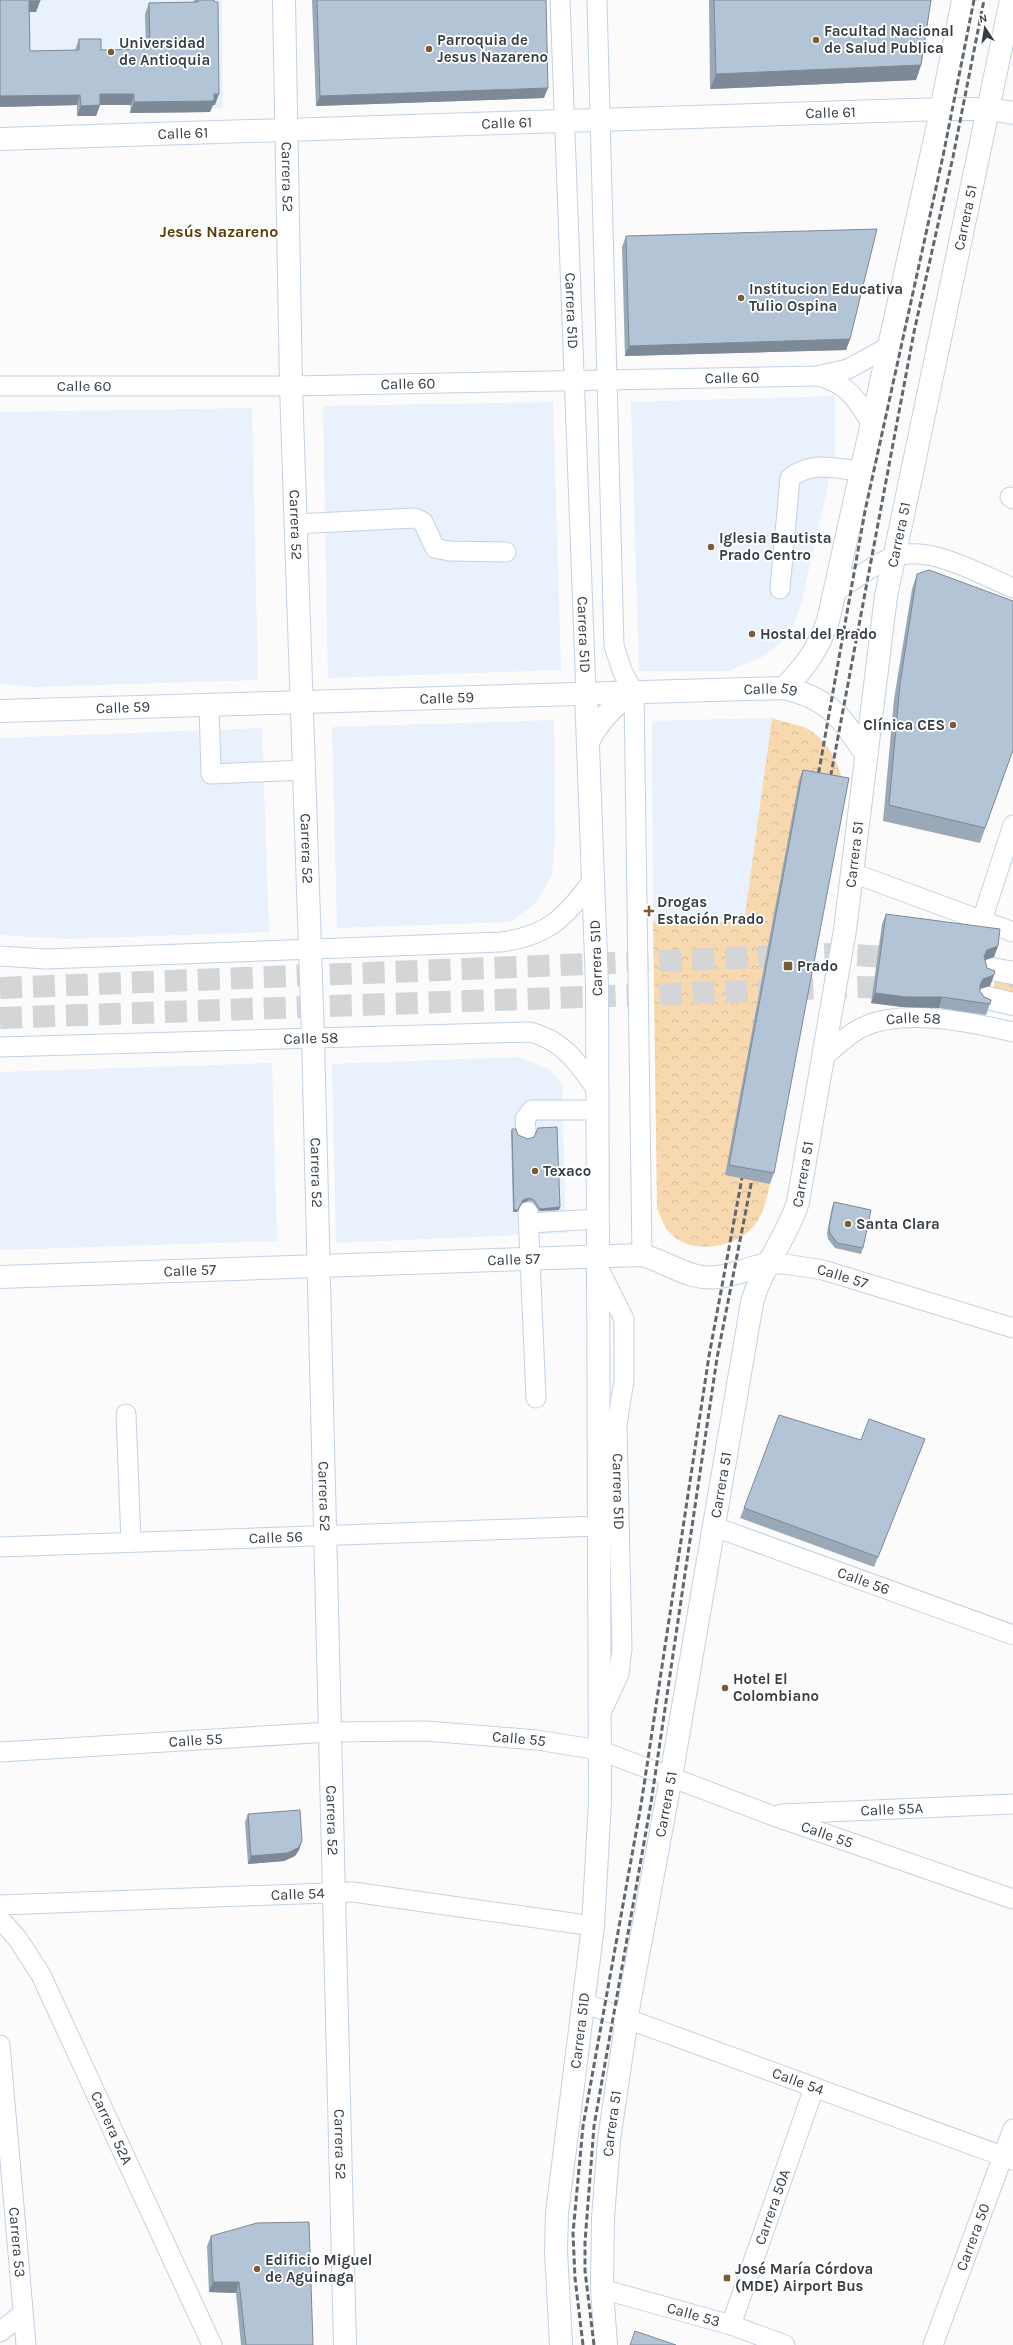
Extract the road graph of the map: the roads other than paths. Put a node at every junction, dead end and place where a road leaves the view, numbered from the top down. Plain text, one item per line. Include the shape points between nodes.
1 (284, 0) edge
2 (560, 0) edge
3 (597, 0) edge
4 (964, 0) edge
5 (1011, 0) edge
6 (942, 109) junction
7 (989, 109) junction
8 (1013, 113) edge
9 (601, 120) junction
10 (564, 121) junction
11 (286, 130) junction
12 (0, 139) edge
13 (888, 347) junction
14 (817, 376) junction
15 (608, 380) junction
16 (573, 381) junction
17 (0, 386) edge
18 (291, 386) junction
19 (871, 423) junction
20 (861, 471) junction
21 (295, 524) junction
22 (506, 552) dead end
23 (892, 557) junction
24 (1013, 588) edge
25 (780, 589) dead end
26 (835, 592) junction
27 (784, 688) junction
28 (634, 692) junction
29 (586, 693) junction
30 (302, 702) junction
31 (209, 705) junction
32 (0, 711) edge
33 (588, 742) junction
34 (866, 754) junction
35 (304, 770) junction
36 (1013, 824) edge
37 (852, 873) junction
38 (593, 880) junction
39 (982, 920) junction
40 (1013, 932) edge
41 (310, 949) junction
42 (0, 956) edge
43 (988, 998) edge
44 (1013, 1004) edge
45 (1013, 1032) edge
46 (313, 1037) junction
47 (0, 1047) edge
48 (824, 1056) junction
49 (598, 1100) junction
50 (526, 1131) dead end
51 (598, 1220) junction
52 (642, 1255) junction
53 (530, 1258) junction
54 (599, 1262) junction
55 (768, 1264) junction
56 (319, 1266) junction
57 (0, 1277) edge
58 (1013, 1328) edge
59 (536, 1398) dead end
60 (126, 1414) dead end
61 (599, 1526) junction
62 (715, 1527) junction
63 (325, 1536) junction
64 (132, 1542) junction
65 (0, 1547) edge
66 (1013, 1635) edge
67 (599, 1715) junction
68 (330, 1732) junction
69 (599, 1750) junction
70 (0, 1752) edge
71 (671, 1777) junction
72 (1013, 1804) edge
73 (771, 1814) junction
74 (334, 1893) junction
75 (1013, 1899) edge
76 (0, 1905) edge
77 (0, 1919) edge
78 (593, 1926) junction
79 (584, 2003) junction
80 (627, 2019) junction
81 (0, 2045) edge
82 (814, 2088) junction
83 (1013, 2129) edge
84 (1008, 2158) edge
85 (602, 2289) junction
86 (22, 2314) junction
87 (731, 2325) junction
88 (0, 2332) edge
89 (26, 2345) edge
90 (212, 2345) edge
91 (345, 2345) edge
92 (561, 2345) edge
93 (606, 2345) edge
94 (784, 2345) edge
95 (933, 2345) edge

1 - 11 main road, Carrera 52
2 - 10 street, Carrera 51D
3 - 9 street, Carrera 51D
4 - 6 main road
5 - 7 main road, Carrera 51
6 - 7 main road, Calle 61
6 - 9 main road, Calle 61
6 - 13 main road
7 - 8 main road, Calle 61
7 - 23 main road, Carrera 51
9 - 10 main road, Calle 61
9 - 15 street, Carrera 51D
10 - 11 main road, Calle 61
10 - 16 street, Carrera 51D
11 - 12 main road, Calle 61
11 - 18 main road, Carrera 52
13 - 14 street, Calle 60 via 848,369
13 - 19 main road
14 - 15 street, Calle 60
14 - 19 street, Calle 60 via 832,380 851,392
15 - 16 street, Calle 60
15 - 28 street, Carrera 51D via 614,646 623,673
16 - 18 street, Calle 60
16 - 29 street, Carrera 51D
17 - 18 street, Calle 60
18 - 21 main road, Carrera 52
19 - 20 main road
20 - 25 street via 813,466 799,471 790,478
20 - 26 main road
21 - 22 street via 415,518 423,522 435,548 449,551
21 - 30 main road, Carrera 52
23 - 24 street via 919,554 935,556
23 - 26 street
23 - 34 main road, Carrera 51
26 - 27 main road via 828,621 817,649 808,663
27 - 28 main road, Calle 59
27 - 34 main road, Calle 59 via 811,696 837,714
28 - 29 main road, Calle 59
28 - 33 main road via 607,713
28 - 52 street, Carrera 51D
29 - 30 main road, Calle 59
29 - 33 main road, Carrera 51D
30 - 31 main road, Calle 59
30 - 35 main road, Carrera 52
31 - 32 main road, Calle 59
31 - 35 street via 212,774
33 - 38 main road, Carrera 51D
34 - 37 main road, Carrera 51
35 - 41 main road, Carrera 52
36 - 39 street
37 - 39 street
37 - 48 main road, Carrera 51 via 838,978
38 - 41 street via 560,920 542,932 521,940
38 - 49 main road, Carrera 51D
39 - 40 street
41 - 42 street via 46,959
41 - 46 main road, Carrera 52
43 - 44 main road
45 - 48 street, Calle 58 via 962,1023 900,1018 882,1020 847,1036
46 - 47 street, Calle 58
46 - 49 street, Calle 58 via 530,1032 544,1035 566,1050
46 - 56 main road, Carrera 52
48 - 55 main road, Carrera 51 via 798,1202 787,1231
49 - 50 street via 532,1110 525,1119
49 - 51 main road, Carrera 51D
51 - 53 street via 529,1217
51 - 54 main road, Carrera 51D
52 - 54 main road, Calle 57
52 - 55 main road, Calle 57 via 702,1277 728,1276
53 - 54 main road, Calle 57
53 - 56 main road, Calle 57
53 - 59 street
54 - 61 main road, Carrera 51D
54 - 67 street, Carrera 51D via 624,1319 624,1380 617,1425 622,1649 619,1674
55 - 58 street, Calle 57 via 823,1270
55 - 62 main road, Carrera 51 via 752,1303
56 - 57 main road, Calle 57
56 - 63 main road, Carrera 52
60 - 64 street
61 - 63 street, Calle 56
61 - 67 main road, Carrera 51D
62 - 66 street, Calle 56
62 - 71 main road, Carrera 51
63 - 64 street, Calle 56
63 - 68 main road, Carrera 52
64 - 65 street, Calle 56
67 - 69 main road, Carrera 51D
68 - 69 street, Calle 55 via 426,1731 474,1734 537,1740
68 - 70 street, Calle 55
68 - 74 main road, Carrera 52
69 - 71 street, Calle 55
69 - 78 main road, Carrera 51D via 598,1862
71 - 73 street, Calle 55
71 - 80 main road, Carrera 51
72 - 73 street, Calle 55A
73 - 75 street, Calle 55
74 - 76 street, Calle 54
74 - 78 street, Calle 54 via 382,1895
74 - 91 main road, Carrera 52
77 - 90 street, Carrera 52A via 17,1938 41,1976
78 - 79 main road, Carrera 51D
79 - 80 street, Calle 54
79 - 92 main road, Carrera 51D via 557,2213 556,2251
80 - 82 street, Calle 54
80 - 85 main road, Carrera 51 via 606,2166
81 - 86 street, Carrera 53
82 - 84 street, Calle 54
82 - 87 street, Carrera 50A
83 - 84 street, Carrera 50
84 - 95 street, Carrera 50
85 - 87 street, Calle 53
85 - 93 main road, Carrera 51
86 - 88 street
86 - 89 street, Carrera 53
87 - 94 street, Calle 53

